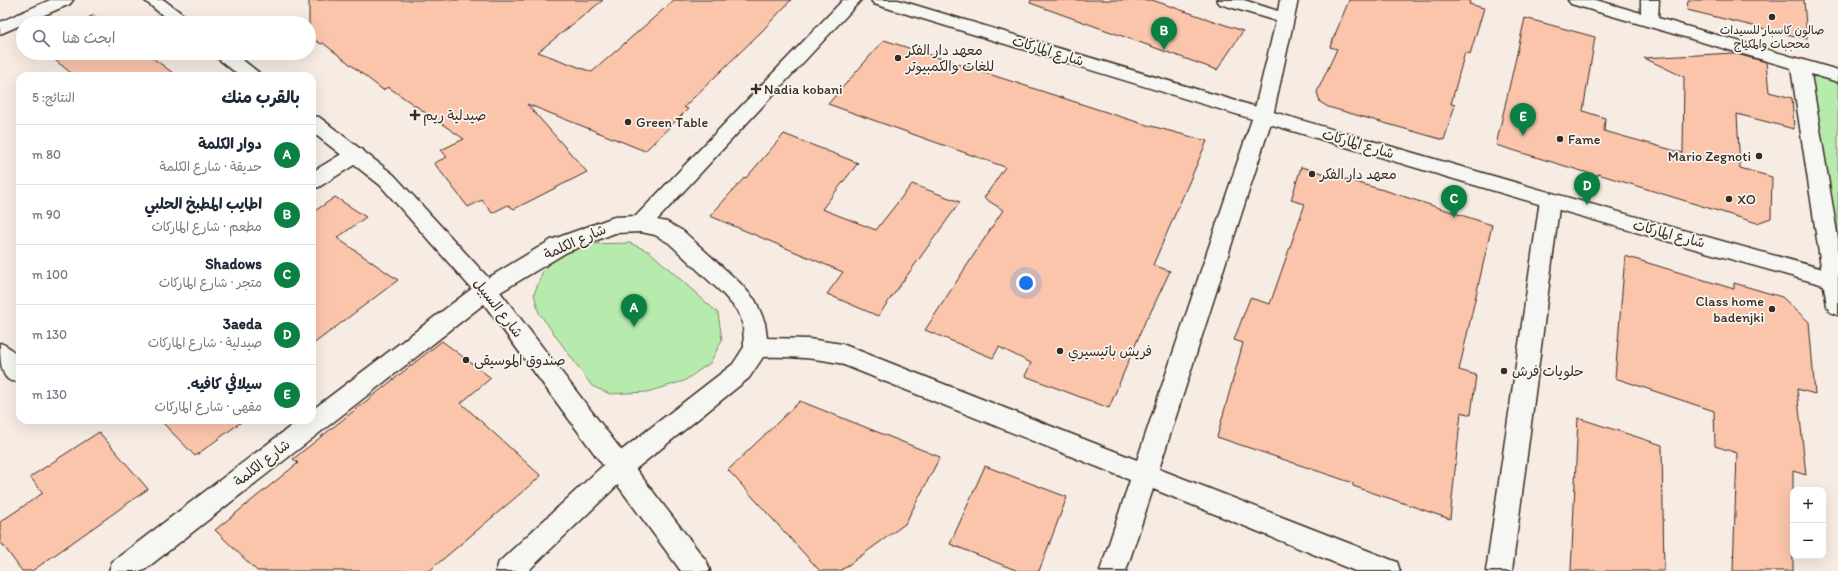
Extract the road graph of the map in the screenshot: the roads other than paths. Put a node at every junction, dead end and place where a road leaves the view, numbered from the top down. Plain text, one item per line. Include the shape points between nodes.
1 (64, 0) edge
2 (152, 0) edge
3 (852, 0) edge
4 (880, 0) edge
5 (1226, 0) edge
6 (1289, 0) edge
7 (1577, 0) edge
8 (1650, 0) edge
9 (29, 16) edge
10 (174, 16) edge
11 (1284, 18) junction
12 (1649, 21) junction
13 (16, 22) edge
14 (0, 29) edge
15 (231, 60) edge
16 (1800, 65) junction
17 (247, 72) edge
18 (1838, 76) edge
19 (1263, 116) junction
20 (316, 125) edge
21 (355, 155) junction
22 (316, 179) edge
23 (1550, 200) junction
24 (641, 224) junction
25 (1836, 280) edge
26 (486, 290) junction
27 (1838, 306) edge
28 (756, 348) junction
29 (0, 352) edge
30 (11, 374) edge
31 (316, 421) edge
32 (312, 424) edge
33 (618, 468) junction
34 (1145, 475) junction
35 (122, 571) edge
36 (508, 571) edge
37 (697, 571) edge
38 (1113, 571) edge
39 (1387, 571) edge
40 (1499, 571) edge

1 - 9 street
2 - 10 street
3 - 24 street
4 - 19 street, شارع الماركات
5 - 11 street
6 - 11 street
7 - 12 street
8 - 12 street
11 - 19 street
12 - 16 street
13 - 14 street
15 - 17 street
16 - 18 street
16 - 25 street
19 - 23 street, شارع الماركات
19 - 34 street
20 - 21 street, شارع السبيل
21 - 22 street
21 - 26 street, شارع السبيل via 387,180
23 - 25 street, شارع الماركات
23 - 40 street
24 - 26 street, شارع الكلمة via 614,225 573,240
24 - 28 street, شارع الكلمة via 660,228 676,237 731,288 747,306 754,323
25 - 27 street
26 - 31 street, شارع الكلمة
26 - 33 street, شارع السبيل
28 - 33 street via 741,371
28 - 34 street via 787,346 815,348 842,354
29 - 30 street
32 - 35 street, شارع الكلمة
33 - 36 street
33 - 37 street, شارع السبيل
34 - 38 street
34 - 39 street

